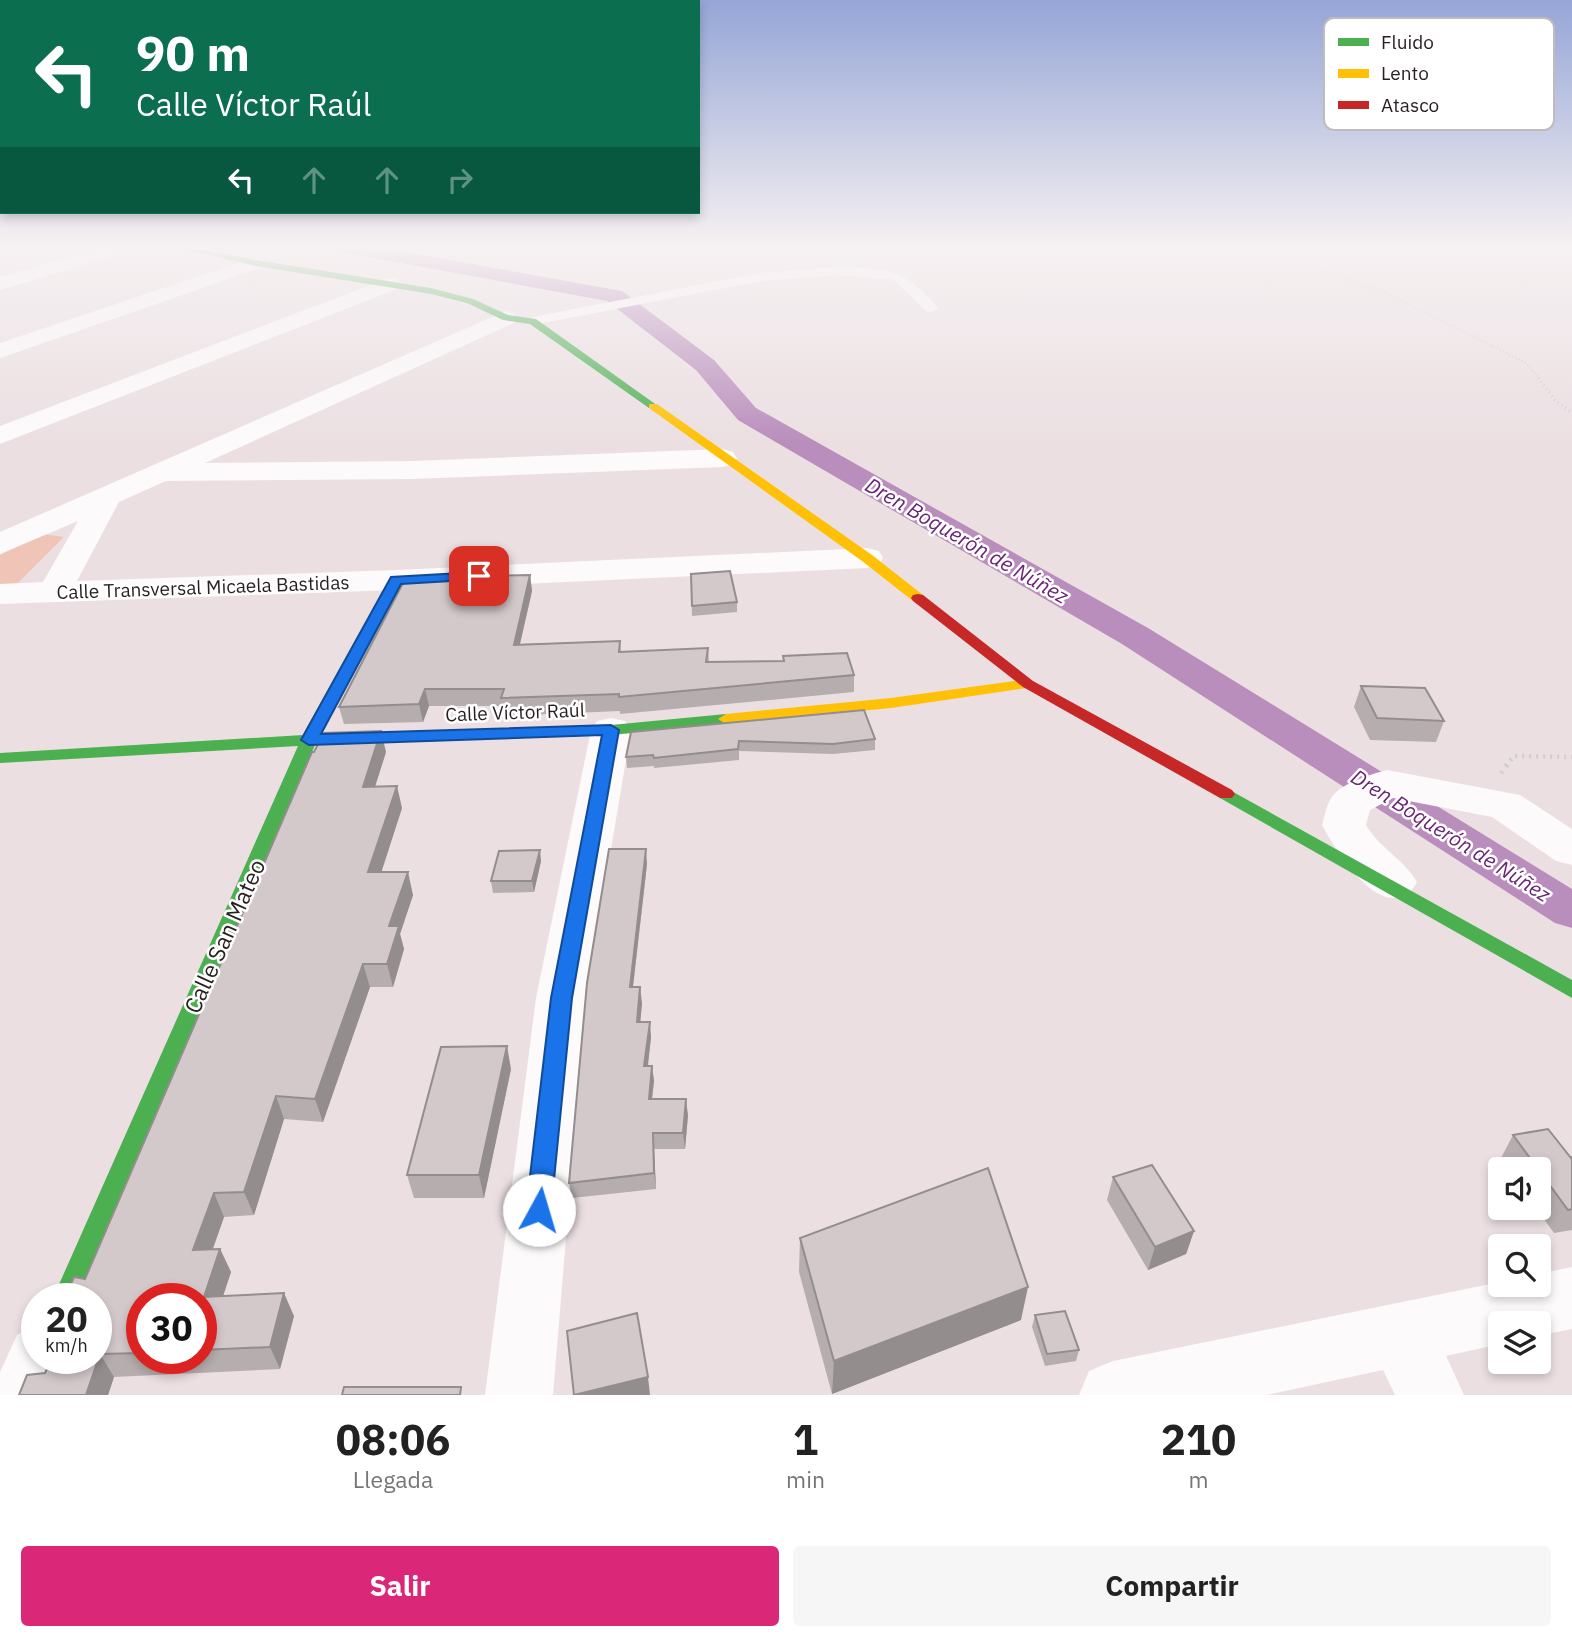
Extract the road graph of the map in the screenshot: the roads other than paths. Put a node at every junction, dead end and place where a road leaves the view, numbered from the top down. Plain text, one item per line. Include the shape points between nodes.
1 (116, 311) edge
2 (320, 311) edge
3 (497, 311) edge
4 (569, 311) edge
5 (520, 320) junction
6 (0, 351) edge
7 (0, 436) edge
8 (723, 458) junction
9 (158, 472) junction
10 (107, 496) junction
11 (0, 544) edge
12 (867, 558) junction
13 (396, 580) junction
14 (54, 592) junction
15 (0, 594) edge
16 (1028, 684) junction
17 (611, 730) junction
18 (309, 740) junction
19 (0, 758) edge
20 (1572, 850) edge
21 (1412, 897) junction
22 (1572, 990) edge
23 (73, 1283) edge
24 (1572, 1298) edge
25 (1400, 1334) junction
26 (33, 1374) edge
27 (24, 1395) edge
28 (519, 1395) edge
29 (1113, 1395) edge
30 (1430, 1395) edge

1 - 6 street
2 - 7 street
3 - 5 street
4 - 5 lane
5 - 8 street via 583,355
5 - 9 street
8 - 9 street via 413,470
8 - 12 street
9 - 10 street
10 - 11 street
10 - 14 street
12 - 13 street, Calle Transversal Micaela Bastidas
12 - 16 street
13 - 14 street, Calle Transversal Micaela Bastidas
13 - 18 street, Calle San Mateo
14 - 15 street, Calle Transversal Micaela Bastidas
16 - 17 street, Calle Víctor Raúl via 891,703
16 - 21 street
17 - 18 street, Calle Víctor Raúl
17 - 28 street via 561,998
18 - 19 street, Calle Víctor Raúl
18 - 23 street, Calle San Mateo
20 - 21 street via 1505,805 1368,793 1344,825 1358,850
21 - 22 street
24 - 25 street
25 - 29 street
25 - 30 street
26 - 27 street

